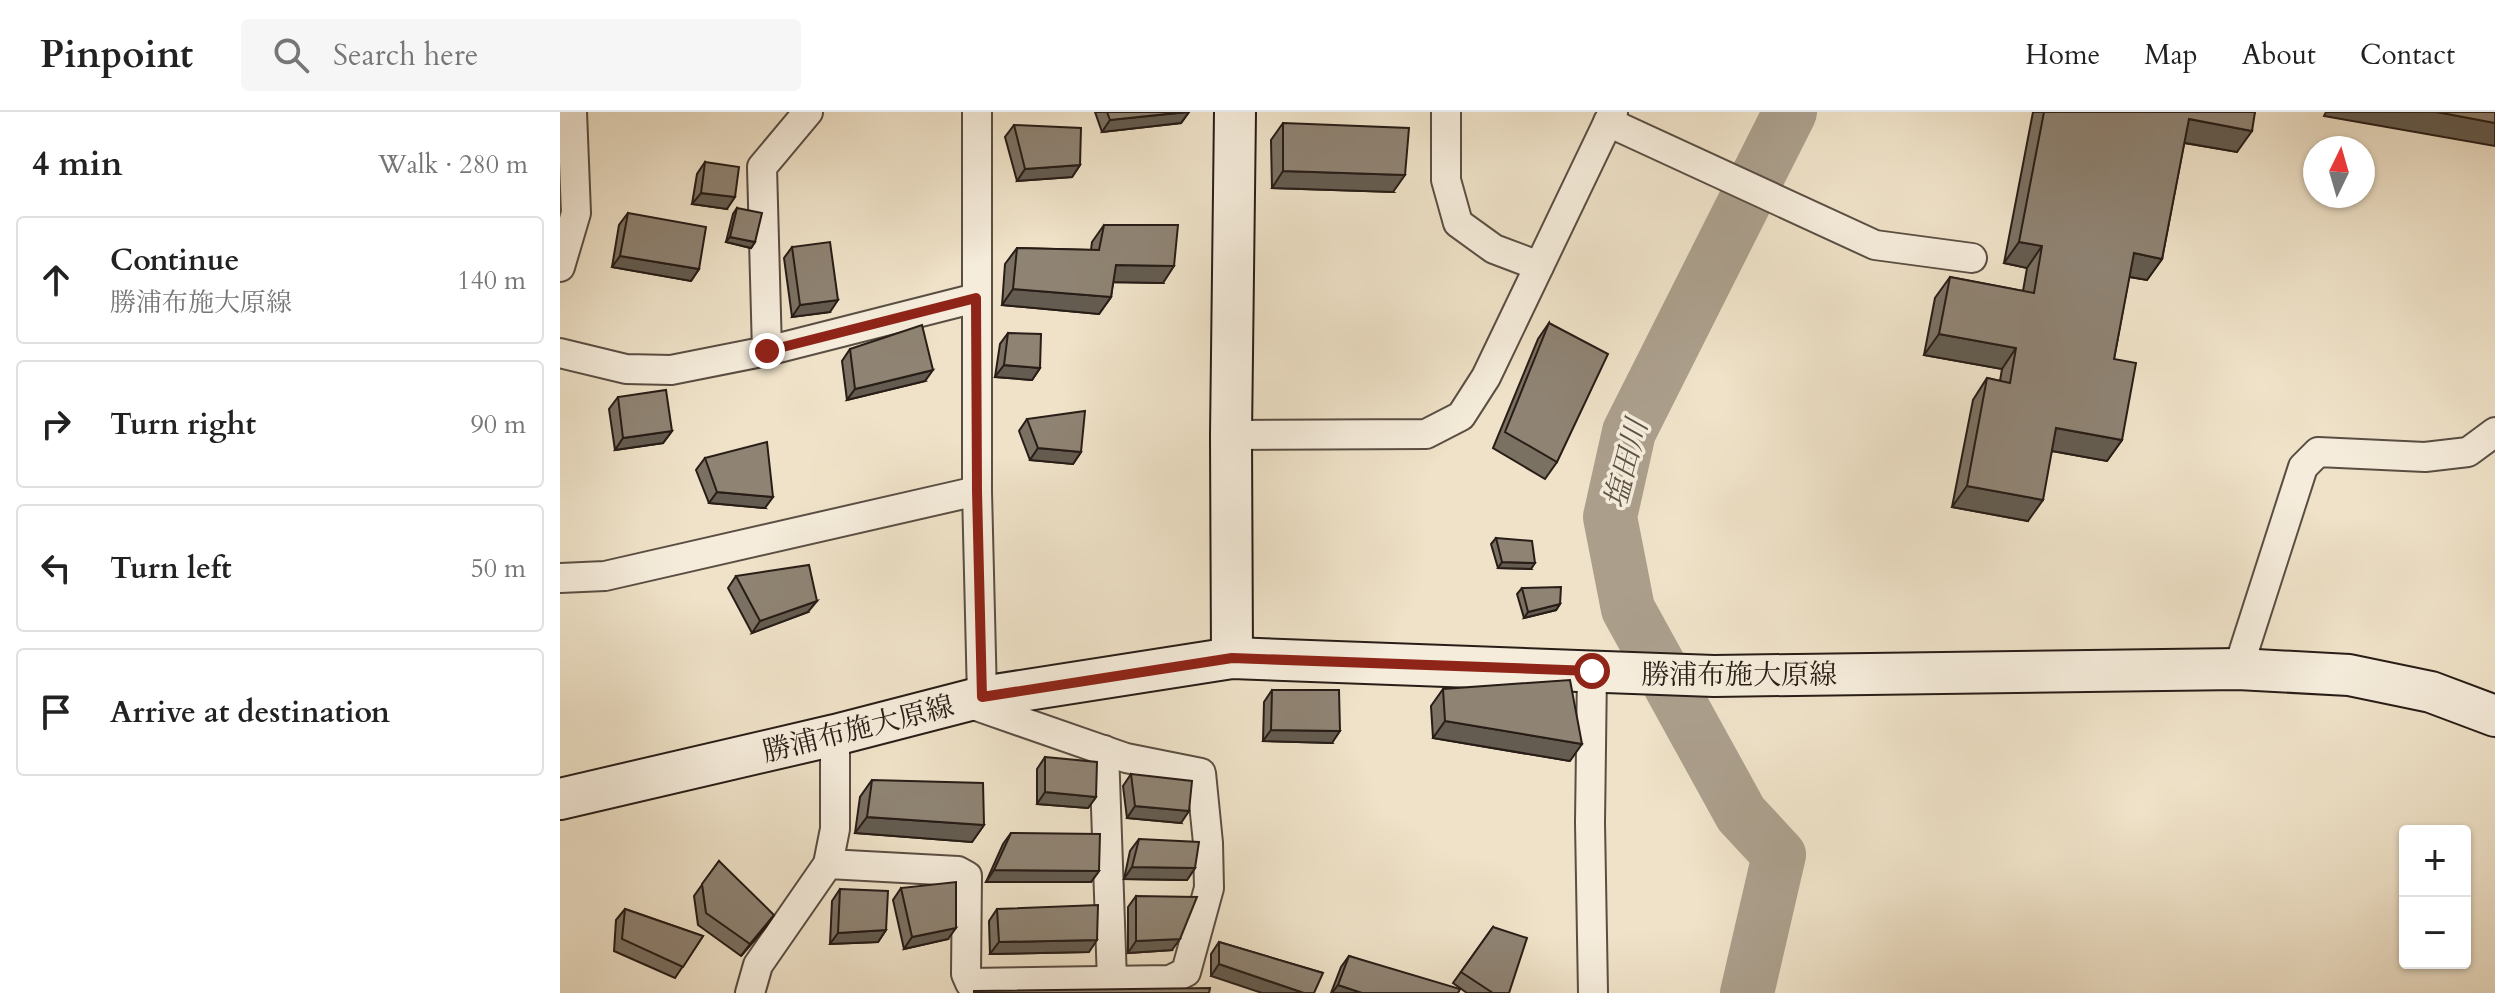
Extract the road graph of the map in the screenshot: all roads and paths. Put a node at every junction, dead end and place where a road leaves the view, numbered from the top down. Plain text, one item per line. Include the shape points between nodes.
1 (572, 112) edge
2 (808, 112) edge
3 (977, 112) edge
4 (1235, 112) edge
5 (1446, 112) edge
6 (1611, 117) edge
7 (1972, 258) dead end
8 (1539, 266) junction
9 (560, 267) edge
10 (976, 298) junction
11 (767, 351) junction
12 (560, 353) edge
13 (2495, 432) edge
14 (1231, 435) junction
15 (977, 491) junction
16 (560, 578) edge
17 (1232, 658) junction
18 (2238, 669) junction
19 (1604, 673) junction
20 (974, 700) junction
21 (2495, 716) edge
22 (835, 735) junction
23 (1104, 750) junction
24 (560, 799) edge
25 (828, 864) junction
26 (1112, 981) junction
27 (750, 993) edge
28 (1593, 993) edge

1 - 9 street via 576,213
2 - 11 street via 762,167
3 - 10 street
4 - 14 main road
5 - 8 street via 1446,180 1458,223 1494,249
6 - 7 street via 1875,245
6 - 8 street
8 - 14 street via 1486,377 1461,416 1426,434
10 - 11 street
10 - 15 street
11 - 12 street via 671,370 626,369
13 - 18 street via 2468,452 2425,457 2318,452 2303,467
14 - 17 main road
15 - 16 street via 605,576
15 - 20 street
17 - 19 main road, 勝浦布施大原線
17 - 20 main road, 勝浦布施大原線
18 - 19 main road, 勝浦布施大原線
18 - 21 main road, 勝浦布施大原線 via 2349,675 2431,692
19 - 28 street via 1590,823
20 - 22 main road, 勝浦布施大原線
20 - 23 street
22 - 24 main road, 勝浦布施大原線
22 - 25 street via 835,829
23 - 26 street
23 - 26 street via 1201,773 1208,843 1209,888 1186,972 1170,980
25 - 26 street via 958,871 967,876 970,983
25 - 27 street via 758,965

